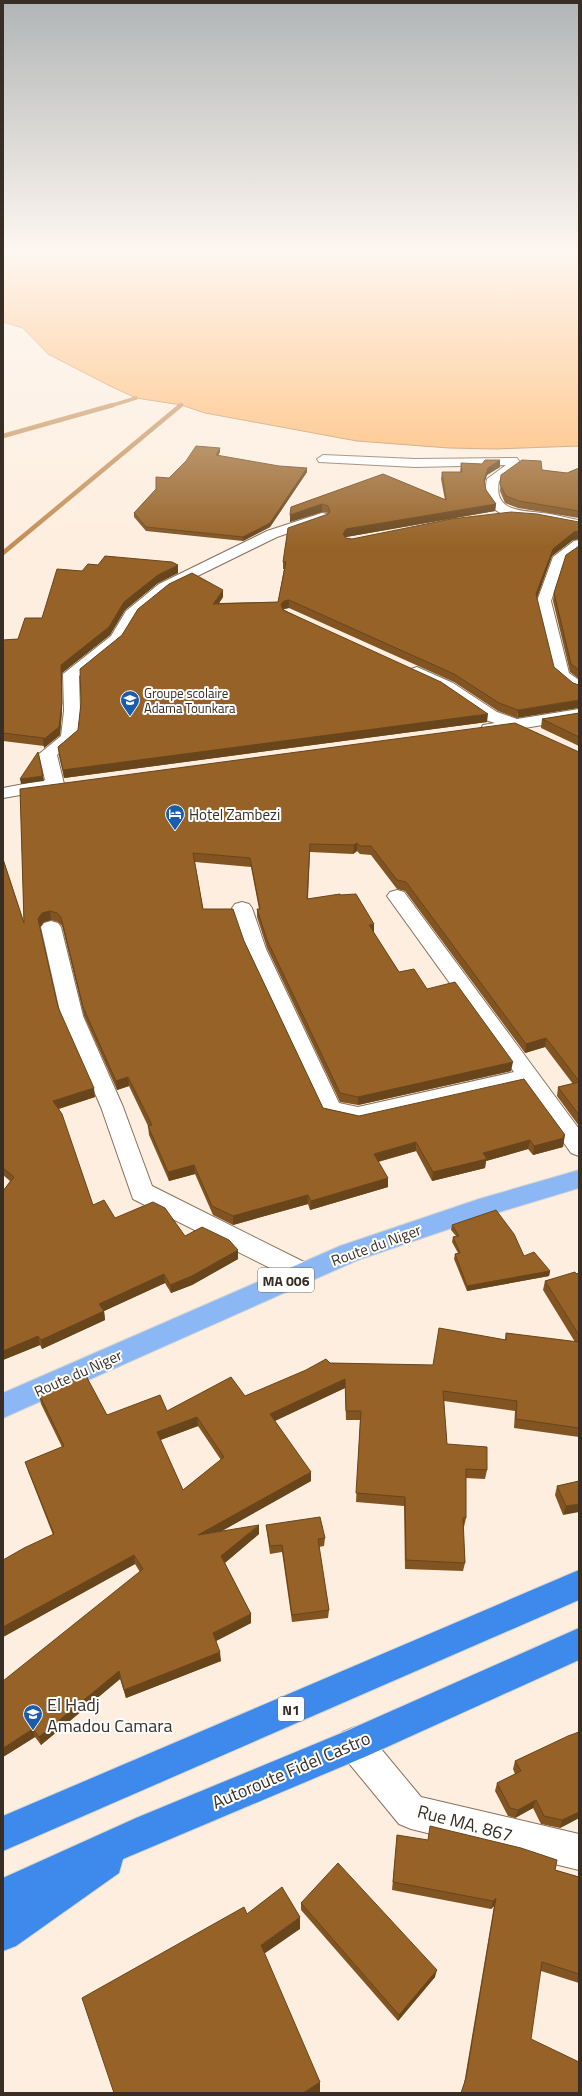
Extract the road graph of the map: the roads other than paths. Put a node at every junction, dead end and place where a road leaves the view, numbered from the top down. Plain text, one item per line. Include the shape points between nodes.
1 (323, 459) dead end
2 (511, 514) junction
3 (490, 516) edge
4 (322, 517) edge
5 (579, 524) edge
6 (579, 544) edge
7 (404, 666) edge
8 (579, 686) edge
9 (579, 714) edge
10 (517, 725) junction
11 (470, 731) edge
12 (544, 736) edge
13 (3, 792) edge
14 (397, 896) dead end
15 (242, 908) dead end
16 (51, 927) dead end
17 (529, 1077) junction
18 (579, 1147) edge
19 (579, 1179) edge
20 (303, 1273) junction
21 (3, 1406) edge
22 (579, 1585) edge
23 (579, 1644) edge
24 (355, 1744) junction
25 (148, 1830) junction
26 (3, 1834) edge
27 (579, 1852) edge
28 (3, 1896) edge
29 (3, 1933) edge

1 - 2 street via 415,463 513,461 515,464 493,479 490,489 496,504
2 - 3 street
2 - 5 street
4 - 13 street via 272,534 164,587 131,614 117,639 71,674 72,711 69,738 48,754 62,783
6 - 8 street via 558,560 544,601 562,675
7 - 10 street via 448,686 491,716
9 - 10 street
10 - 11 street
10 - 12 street
14 - 17 street
15 - 17 street via 256,949 331,1109 358,1115
16 - 20 street via 72,1016 112,1107 142,1192
17 - 18 street
19 - 20 main road, Route du Niger / MA 006 via 488,1206 349,1253
20 - 21 main road, Route du Niger / MA 006
22 - 26 highway, N1
23 - 24 highway, Autoroute Fidel Castro
24 - 25 highway, Autoroute Fidel Castro
24 - 27 street, Rue MA. 867 via 411,1812
25 - 28 highway, Autoroute Fidel Castro
25 - 29 highway

